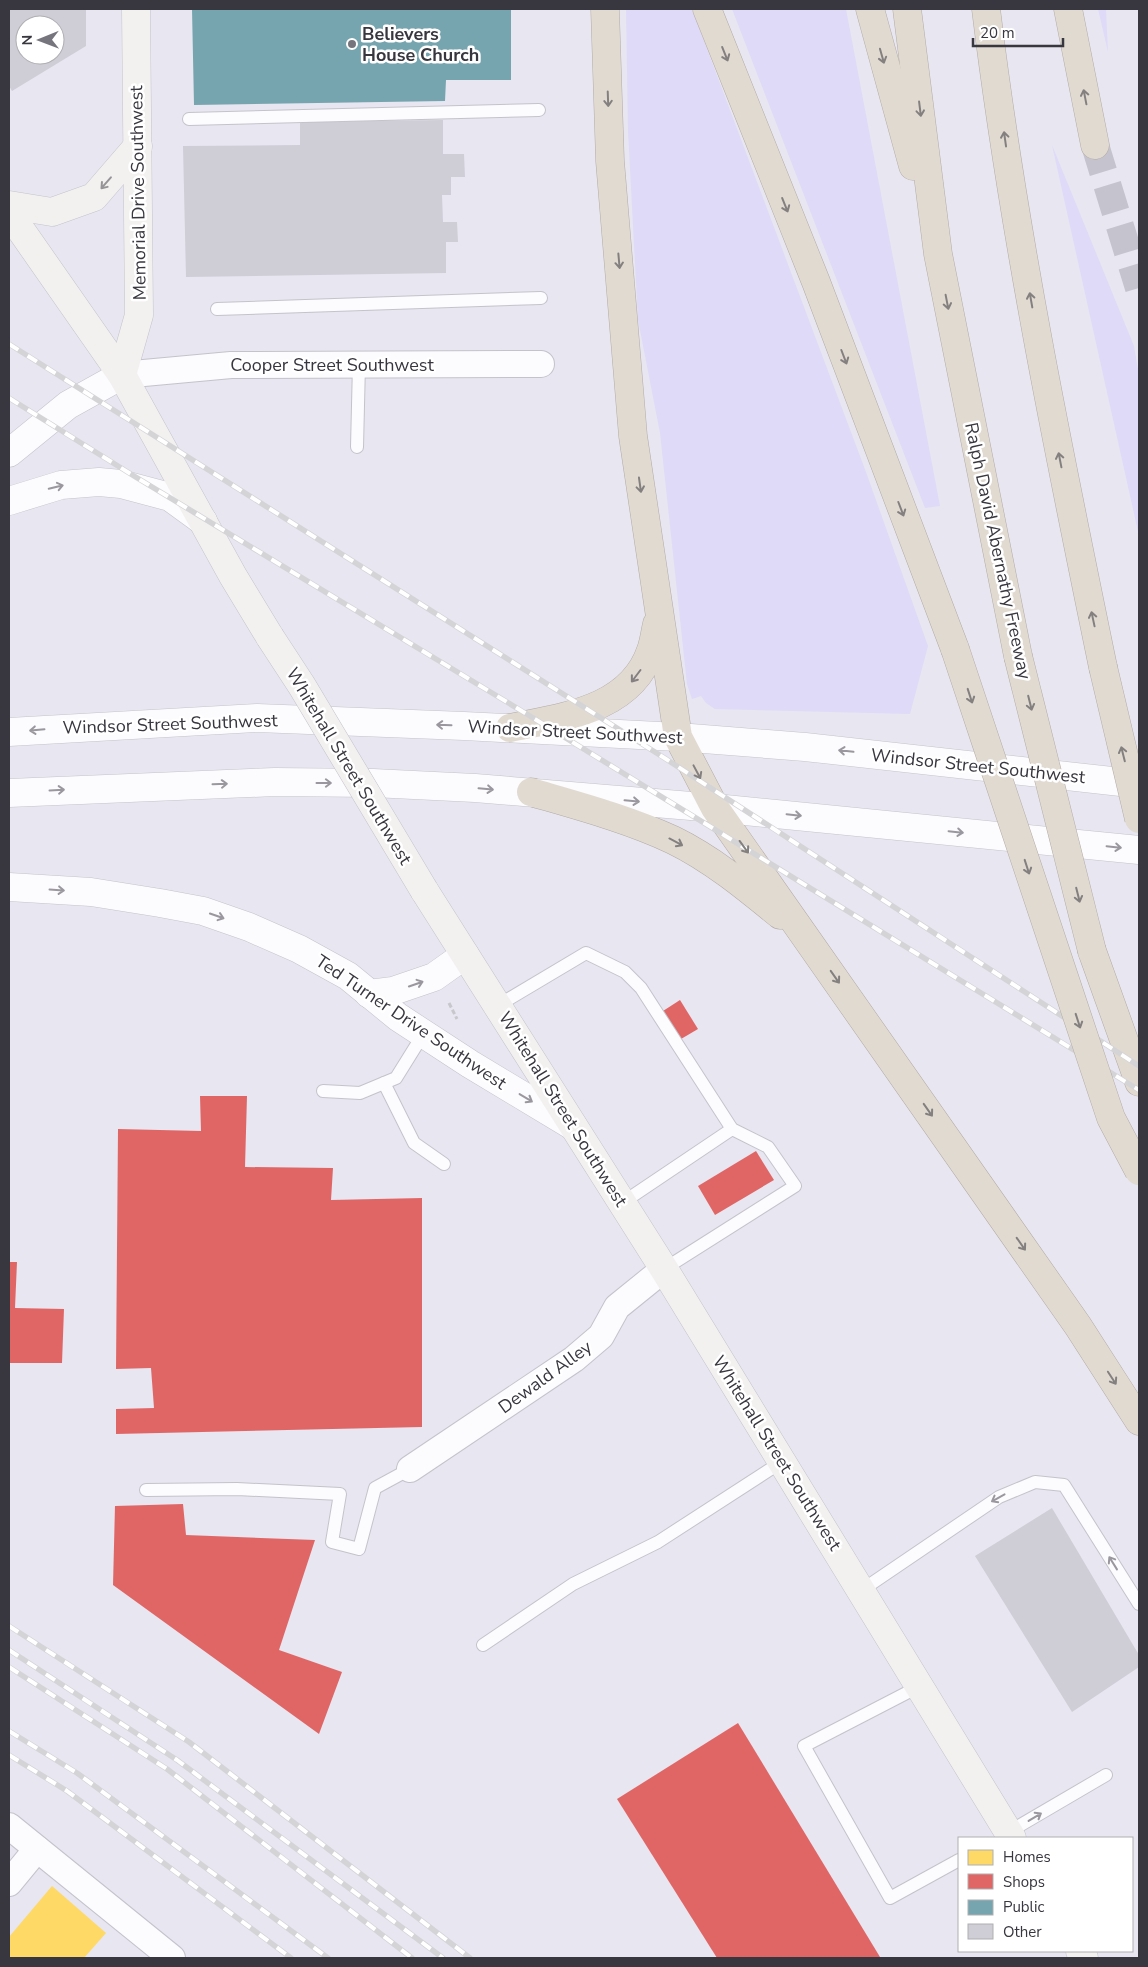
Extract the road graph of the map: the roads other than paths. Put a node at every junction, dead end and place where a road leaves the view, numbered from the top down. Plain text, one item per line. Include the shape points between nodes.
1 (136, 9) edge
2 (605, 9) edge
3 (707, 9) edge
4 (870, 9) edge
5 (907, 9) edge
6 (986, 9) edge
7 (1068, 9) edge
8 (539, 110) dead end
9 (189, 119) dead end
10 (1095, 145) tunnel mouth
11 (138, 146) junction
12 (9, 205) edge
13 (9, 213) edge
14 (938, 254) junction
15 (541, 298) dead end
16 (217, 308) dead end
17 (359, 364) junction
18 (541, 364) dead end
19 (122, 375) junction
20 (357, 447) dead end
21 (9, 453) edge
22 (9, 501) edge
23 (203, 521) junction
24 (659, 615) junction
25 (510, 728) junction
26 (9, 732) edge
27 (678, 737) junction
28 (1139, 784) edge
29 (9, 792) edge
30 (531, 792) junction
31 (715, 808) junction
32 (1139, 819) edge
33 (1139, 850) edge
34 (9, 887) edge
35 (807, 937) junction
36 (465, 955) junction
37 (369, 994) junction
38 (497, 1006) junction
39 (424, 1034) junction
40 (1139, 1082) edge
41 (384, 1083) junction
42 (323, 1091) dead end
43 (573, 1126) junction
44 (732, 1129) junction
45 (444, 1164) dead end
46 (1139, 1172) edge
47 (622, 1203) junction
48 (664, 1268) junction
49 (1139, 1421) edge
50 (783, 1461) junction
51 (410, 1469) joint
52 (146, 1490) dead end
53 (862, 1590) junction
54 (1139, 1604) edge
55 (483, 1645) dead end
56 (920, 1686) junction
57 (1106, 1775) dead end
58 (9, 1826) edge
59 (1006, 1836) edge
60 (37, 1849) junction
61 (958, 1861) edge
62 (9, 1883) edge
63 (172, 1958) edge

1 - 11 main road, Memorial Drive Southwest
2 -> 24 highway via 610,162 633,436
3 -> 46 highway, bridge via 816,282 955,650 1110,1118
4 -> 14 highway
5 -> 14 highway, Ralph David Abernathy Freeway
32 -> 6 highway, bridge via 1103,667 1061,464 1012,185
10 -> 7 highway
8 - 9 lane
11 -> 12 main road via 94,196 52,212
11 - 19 main road, Memorial Drive Southwest via 139,315
13 - 19 main road, Whitehall Street Southwest
14 -> 40 highway, Ralph David Abernathy Freeway, bridge via 1018,656 1092,951
15 - 16 lane
17 - 18 street, Cooper Street Southwest
17 - 19 street, Cooper Street Southwest via 231,364
17 - 20 lane
19 - 21 street via 68,405
19 - 23 main road, Whitehall Street Southwest
22 -> 23 street via 61,485 121,484 170,497
23 - 36 main road, Whitehall Street Southwest, bridge via 270,637
24 -> 25 highway via 651,651 623,692 574,715
24 - 27 highway
25 -> 26 street, Windsor Street Southwest via 257,718
25 - 27 street, Windsor Street Southwest
28 -> 27 street, Windsor Street Southwest via 805,747
27 -> 31 highway
29 -> 30 street via 275,782 373,783
30 -> 31 street
30 -> 35 highway via 634,824 674,841 714,864
31 -> 33 street
31 -> 35 highway
34 -> 37 street, Ted Turner Drive Southwest via 91,892 203,911 299,949 348,976
35 -> 49 highway via 1078,1326
37 -> 36 street via 393,991 434,978
36 - 38 main road, Whitehall Street Southwest
37 - 39 street, Ted Turner Drive Southwest
38 - 43 main road, Whitehall Street Southwest
38 - 44 lane via 586,953 625,972 640,988
39 - 41 lane via 396,1078
39 -> 43 street, Ted Turner Drive Southwest
41 - 42 lane via 360,1093
41 - 45 lane via 414,1143
43 - 47 main road, Whitehall Street Southwest
44 - 47 lane
44 - 48 lane via 768,1147 795,1186
47 - 48 main road, Whitehall Street Southwest
48 - 50 main road, Whitehall Street Southwest
48 - 51 street, Dewald Alley via 617,1307 601,1336 574,1360
50 - 53 main road, Whitehall Street Southwest
50 - 55 lane via 658,1542 573,1584
51 - 52 lane via 376,1488 359,1549 332,1542 340,1494 237,1489
54 -> 53 lane via 1064,1485 1035,1482 999,1497
53 - 56 main road, Whitehall Street Southwest
56 - 59 main road, Whitehall Street Southwest
56 - 61 lane via 804,1746 890,1898
59 -> 57 lane
58 - 60 street
60 - 62 street
60 - 63 street

